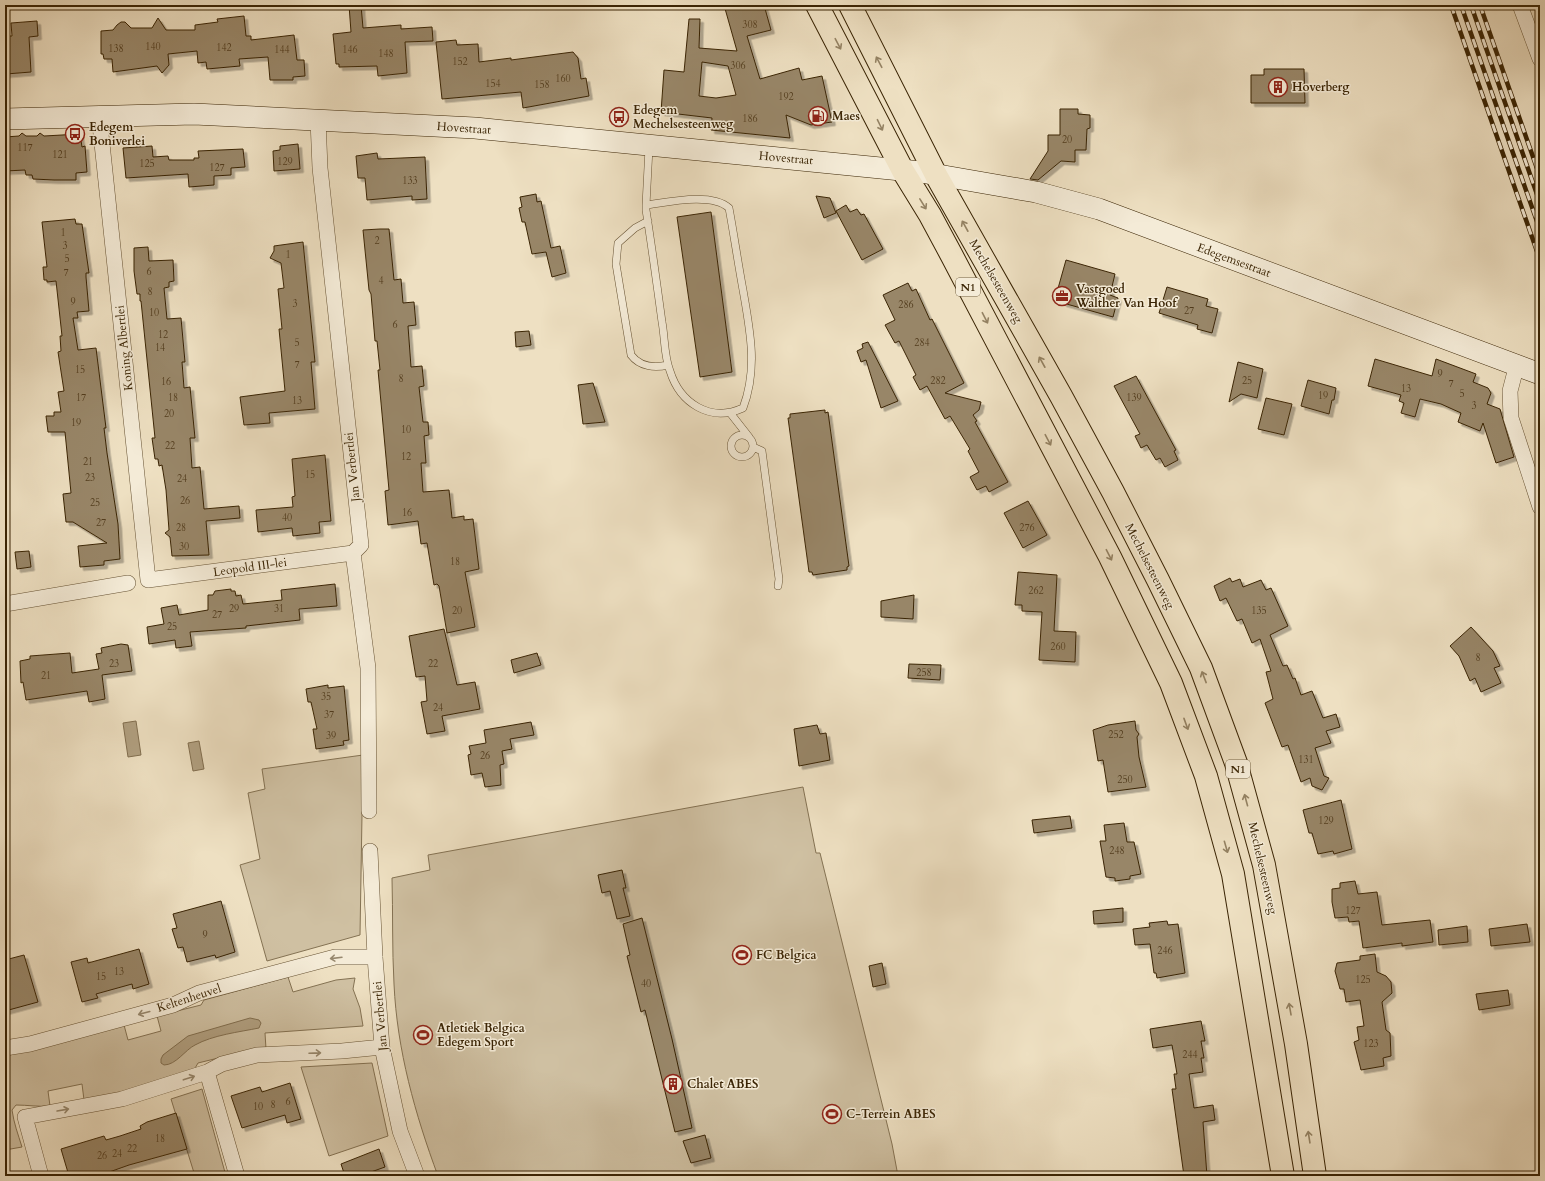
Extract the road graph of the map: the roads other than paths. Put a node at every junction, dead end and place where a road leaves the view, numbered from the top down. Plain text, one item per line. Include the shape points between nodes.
1 (817, 5) edge
2 (850, 5) edge
3 (1520, 5) edge
4 (1540, 59) edge
5 (99, 115) junction
6 (5, 119) edge
7 (318, 120) junction
8 (649, 146) junction
9 (920, 173) junction
10 (646, 205) junction
11 (648, 221) junction
12 (1517, 364) junction
13 (668, 365) junction
14 (1540, 374) edge
15 (731, 414) junction
16 (1540, 507) edge
17 (353, 553) junction
18 (148, 580) joint
19 (128, 583) dead end
20 (778, 586) dead end
21 (5, 604) edge
22 (369, 811) dead end
23 (370, 851) dead end
24 (375, 957) junction
25 (382, 1047) junction
26 (5, 1048) edge
27 (207, 1072) junction
28 (41, 1176) edge
29 (237, 1176) edge
30 (417, 1176) edge
31 (1283, 1176) edge
32 (1315, 1176) edge

1 -> 9 main road, Mechelsesteenweg / N1
9 -> 2 main road, Mechelsesteenweg / N1
3 - 4 street
5 - 6 street, Hovestraat
5 - 7 street, Hovestraat via 194,114
5 - 18 street, Koning Albertlei
7 - 8 street, Hovestraat via 475,128
7 - 17 street, Jan Verbertlei via 320,168 361,545
8 - 9 street, Hovestraat
8 - 10 lane
9 - 12 street, Edegemsestraat via 1036,192 1099,209
9 -> 31 main road, Mechelsesteenweg / N1 via 945,242 1107,551 1171,682 1206,776 1233,874
32 -> 9 main road, Mechelsesteenweg / N1 via 1296,1044 1264,865 1236,763 1201,668 1083,437
10 - 11 lane
10 - 15 lane via 712,199 723,202 729,208 751,337 752,372 743,408
11 - 13 lane
11 - 13 lane via 635,228 618,243 616,264 631,356 635,361 649,366
12 - 14 street, Edegemsestraat
12 - 16 street via 1510,391 1511,418
13 - 15 lane via 682,395 693,405 722,414
15 - 20 lane via 752,443 762,451
17 - 18 street, Leopold III-lei
17 - 22 street via 368,668
19 - 21 street
23 - 24 street, Jan Verbertlei
24 - 25 street, Jan Verbertlei
24 -> 26 street, Keltenheuvel via 335,957 199,993 173,1005 30,1044
27 -> 25 street via 222,1064 257,1055
25 - 30 street, Jan Verbertlei via 400,1131
28 -> 27 street via 25,1117 122,1099
27 - 29 street

